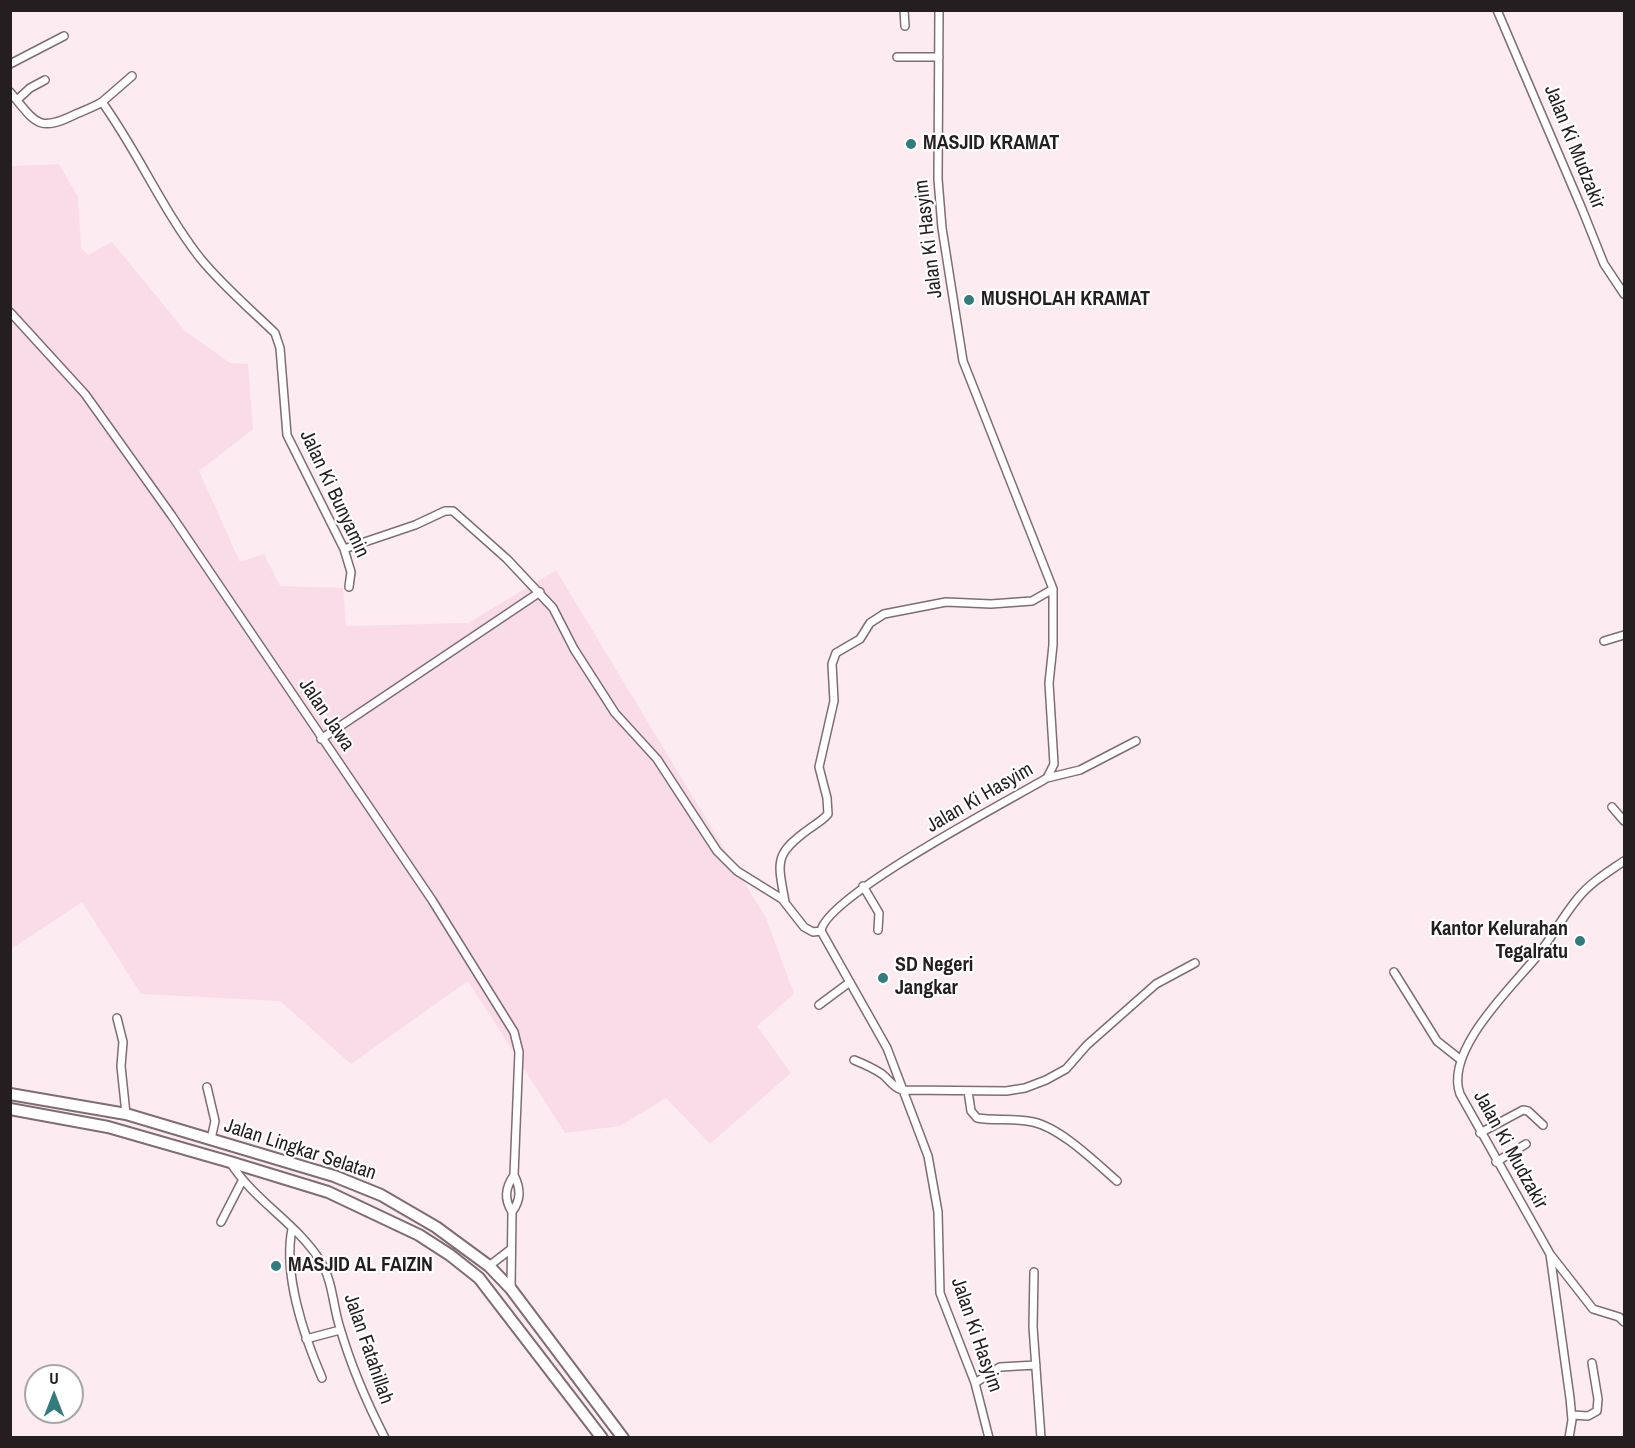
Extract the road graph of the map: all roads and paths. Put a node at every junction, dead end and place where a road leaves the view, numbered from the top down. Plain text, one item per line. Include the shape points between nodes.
1 (904, 10) edge
2 (939, 10) edge
3 (1497, 10) edge
4 (905, 26) dead end
5 (64, 36) dead end
6 (897, 57) dead end
7 (939, 57) junction
8 (10, 64) edge
9 (132, 76) dead end
10 (45, 80) dead end
11 (10, 92) edge
12 (17, 100) junction
13 (102, 102) junction
14 (1624, 294) edge
15 (10, 312) edge
16 (344, 549) junction
17 (349, 587) dead end
18 (1053, 589) junction
19 (540, 592) junction
20 (1624, 635) edge
21 (1604, 641) dead end
22 (321, 738) junction
23 (1136, 741) dead end
24 (1047, 778) junction
25 (1612, 807) dead end
26 (1624, 821) edge
27 (1624, 861) edge
28 (863, 886) junction
29 (786, 904) junction
30 (878, 930) dead end
31 (821, 931) junction
32 (1195, 963) dead end
33 (1394, 972) dead end
34 (850, 982) junction
35 (819, 1005) dead end
36 (117, 1018) dead end
37 (854, 1060) dead end
38 (1461, 1060) junction
39 (207, 1087) dead end
40 (902, 1090) junction
41 (968, 1091) junction
42 (10, 1094) edge
43 (10, 1109) edge
44 (126, 1114) junction
45 (1543, 1125) dead end
46 (1480, 1133) junction
47 (211, 1139) junction
48 (1526, 1144) dead end
49 (1496, 1161) junction
50 (230, 1162) junction
51 (514, 1175) junction
52 (242, 1181) junction
53 (1117, 1181) dead end
54 (512, 1212) junction
55 (222, 1222) dead end
56 (292, 1228) junction
57 (457, 1241) junction
58 (512, 1249) junction
59 (1550, 1254) junction
60 (450, 1255) junction
61 (489, 1266) junction
62 (1034, 1272) dead end
63 (511, 1289) junction
64 (1624, 1322) edge
65 (340, 1330) junction
66 (306, 1339) junction
67 (1592, 1363) dead end
68 (1036, 1365) junction
69 (322, 1378) dead end
70 (975, 1383) junction
71 (1572, 1415) junction
72 (385, 1437) edge
73 (602, 1437) edge
74 (623, 1437) edge
75 (989, 1437) edge
76 (1041, 1437) edge
77 (1569, 1437) edge

1 - 4 street
2 - 7 street, Jalan Ki Hasyim
3 - 14 street, Jalan Ki Mudzakir via 1593,240
5 - 8 street
6 - 7 street
7 - 18 street, Jalan Ki Hasyim via 938,179 963,361
9 - 13 street
10 - 12 street
11 - 12 street
12 - 13 street via 38,121 49,126
13 - 16 street, Jalan Ki Bunyamin via 162,204 199,257 277,337 287,435
15 - 22 street, Jalan Jawa via 85,394
16 - 17 street, Jalan Ki Bunyamin via 351,572
16 - 19 street via 449,510
18 - 24 street, Jalan Ki Hasyim via 1049,683 1054,764
18 - 29 street via 1032,601 946,602 884,614 870,623 860,639 836,653 832,664 834,701 819,767 828,814 794,840 780,857
19 - 22 street
19 - 29 street via 615,713 657,759 717,851 737,871
20 - 21 street
22 - 51 street, Jalan Jawa via 432,900 514,1032 519,1052
23 - 24 street via 1080,770
24 - 28 street, Jalan Ki Hasyim
25 - 26 street
27 - 38 street, Jalan Ki Mudzakir via 1578,898 1537,956 1493,1004
28 - 30 street via 879,913
28 - 31 street, Jalan Ki Hasyim via 825,921
29 - 31 street via 804,927
31 - 34 street, Jalan Ki Hasyim
32 - 41 street via 1156,984 1055,1076 1015,1090
33 - 38 street via 1437,1041
34 - 35 street
34 - 40 street, Jalan Ki Hasyim via 887,1048
36 - 44 street via 123,1042
37 - 40 street via 874,1068 893,1087
38 - 46 street, Jalan Ki Mudzakir via 1458,1087
39 - 47 street via 215,1121
40 - 41 street
40 - 70 street, Jalan Ki Hasyim via 932,1174 938,1212 940,1293
41 - 53 street via 971,1111 977,1118 1025,1120 1042,1125 1081,1150
42 - 44 highway, Jalan Lingkar Selatan
43 - 50 highway, Jalan Lingkar Selatan via 108,1127
44 - 47 highway, Jalan Lingkar Selatan
45 - 46 street via 1523,1110
46 - 49 street, Jalan Ki Mudzakir
47 - 57 highway, Jalan Lingkar Selatan via 353,1184
48 - 49 street
49 - 59 street, Jalan Ki Mudzakir
50 - 52 street, Jalan Fatahillah
50 - 60 highway, Jalan Lingkar Selatan via 328,1192 410,1230
51 - 54 street, Jalan Jawa via 519,1203
51 - 54 street, Jalan Jawa via 506,1194
52 - 55 street
52 - 56 street, Jalan Fatahillah
54 - 58 street, Jalan Jawa
56 - 65 street, Jalan Fatahillah via 303,1237 325,1270
56 - 66 street via 293,1271
57 - 60 highway
57 - 61 highway, Jalan Lingkar Selatan
58 - 61 street
58 - 63 street, Jalan Jawa
59 - 64 street via 1593,1309
59 - 71 street, Jalan Ki Mudzakir
60 - 73 highway, Jalan Lingkar Selatan via 479,1278
61 - 63 highway, Jalan Lingkar Selatan
62 - 68 street
63 - 74 highway, Jalan Lingkar Selatan
65 - 66 street
65 - 72 street, Jalan Fatahillah via 364,1396
66 - 69 street
67 - 71 street via 1597,1411 1588,1416
68 - 70 street via 1000,1367
68 - 76 street
70 - 75 street, Jalan Ki Hasyim
71 - 77 street, Jalan Ki Mudzakir

